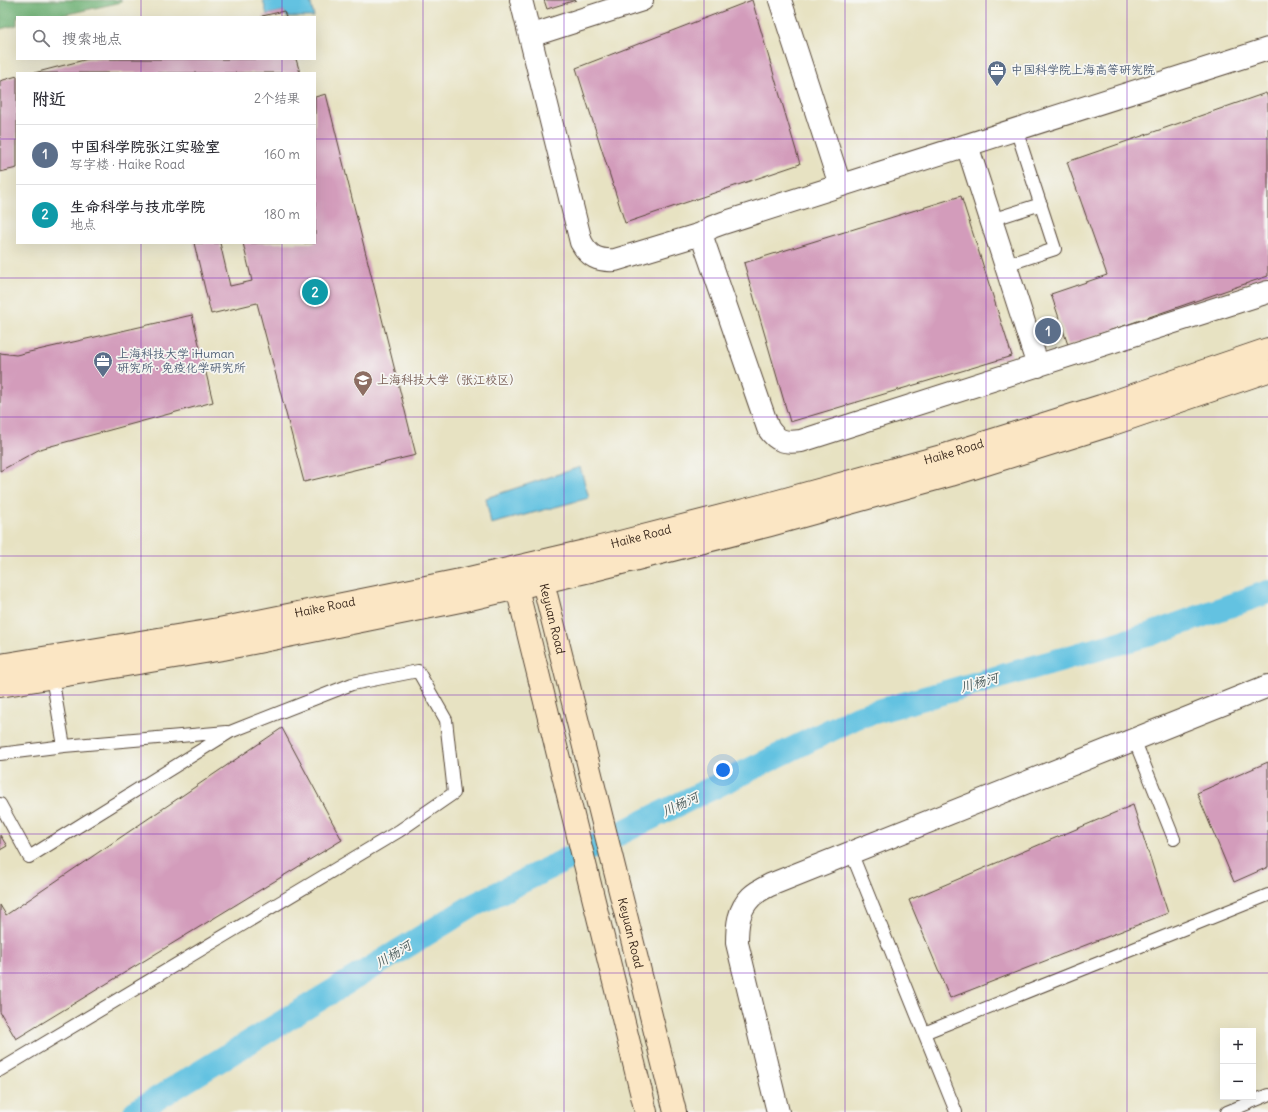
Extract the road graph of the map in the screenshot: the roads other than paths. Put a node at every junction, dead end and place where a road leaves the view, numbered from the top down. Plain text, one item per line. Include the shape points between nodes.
1 (521, 0) edge
2 (642, 0) edge
3 (780, 0) edge
4 (530, 36) junction
5 (1268, 49) edge
6 (1016, 129) junction
7 (967, 145) junction
8 (840, 185) junction
9 (1040, 204) junction
10 (991, 220) junction
11 (701, 234) junction
12 (1006, 265) junction
13 (1268, 292) edge
14 (1268, 349) edge
15 (1038, 366) junction
16 (1268, 371) edge
17 (524, 565) junction
18 (543, 582) junction
19 (517, 588) junction
20 (0, 665) edge
21 (52, 677) junction
22 (0, 686) edge
23 (1268, 686) edge
24 (230, 732) junction
25 (1134, 739) junction
26 (64, 746) junction
27 (0, 754) edge
28 (0, 804) edge
29 (1174, 839) dead end
30 (851, 852) junction
31 (1268, 895) edge
32 (924, 1032) junction
33 (0, 1070) edge
34 (1268, 1096) edge
35 (646, 1112) edge
36 (675, 1112) edge
37 (778, 1112) edge
38 (956, 1112) edge
39 (1227, 1112) edge

1 - 4 street
2 - 4 street
3 - 8 street
4 - 11 street via 585,250 593,257 615,260
5 - 6 street
6 - 7 street
6 - 9 lane
7 - 8 street
7 - 10 street
8 - 11 street via 723,223
9 - 10 lane
9 - 12 lane via 1055,249
10 - 12 street
11 - 15 street via 768,428 772,435 780,440 790,443 801,441
12 - 15 street
13 - 15 street
14 - 17 street, Haike Road via 1101,406 945,455 764,505
16 - 18 street, Haike Road via 1107,426 951,475 770,525
17 - 18 street, Keyuan Road
17 - 19 street, Keyuan Road
17 - 20 street, Haike Road via 219,629
18 - 19 street, Haike Road
18 - 36 street, Keyuan Road
19 - 21 street, Haike Road via 223,649
19 - 35 street
21 - 22 street, Haike Road
21 - 26 lane
23 - 25 street
24 - 26 lane
24 - 28 lane via 29,857
24 - 33 lane via 352,684 418,671 446,720 454,793 399,831
25 - 29 lane
25 - 30 street
26 - 27 lane
30 - 32 lane
30 - 37 street via 770,885 752,896 741,911 737,925 737,943
31 - 32 lane
32 - 38 lane
34 - 39 lane

